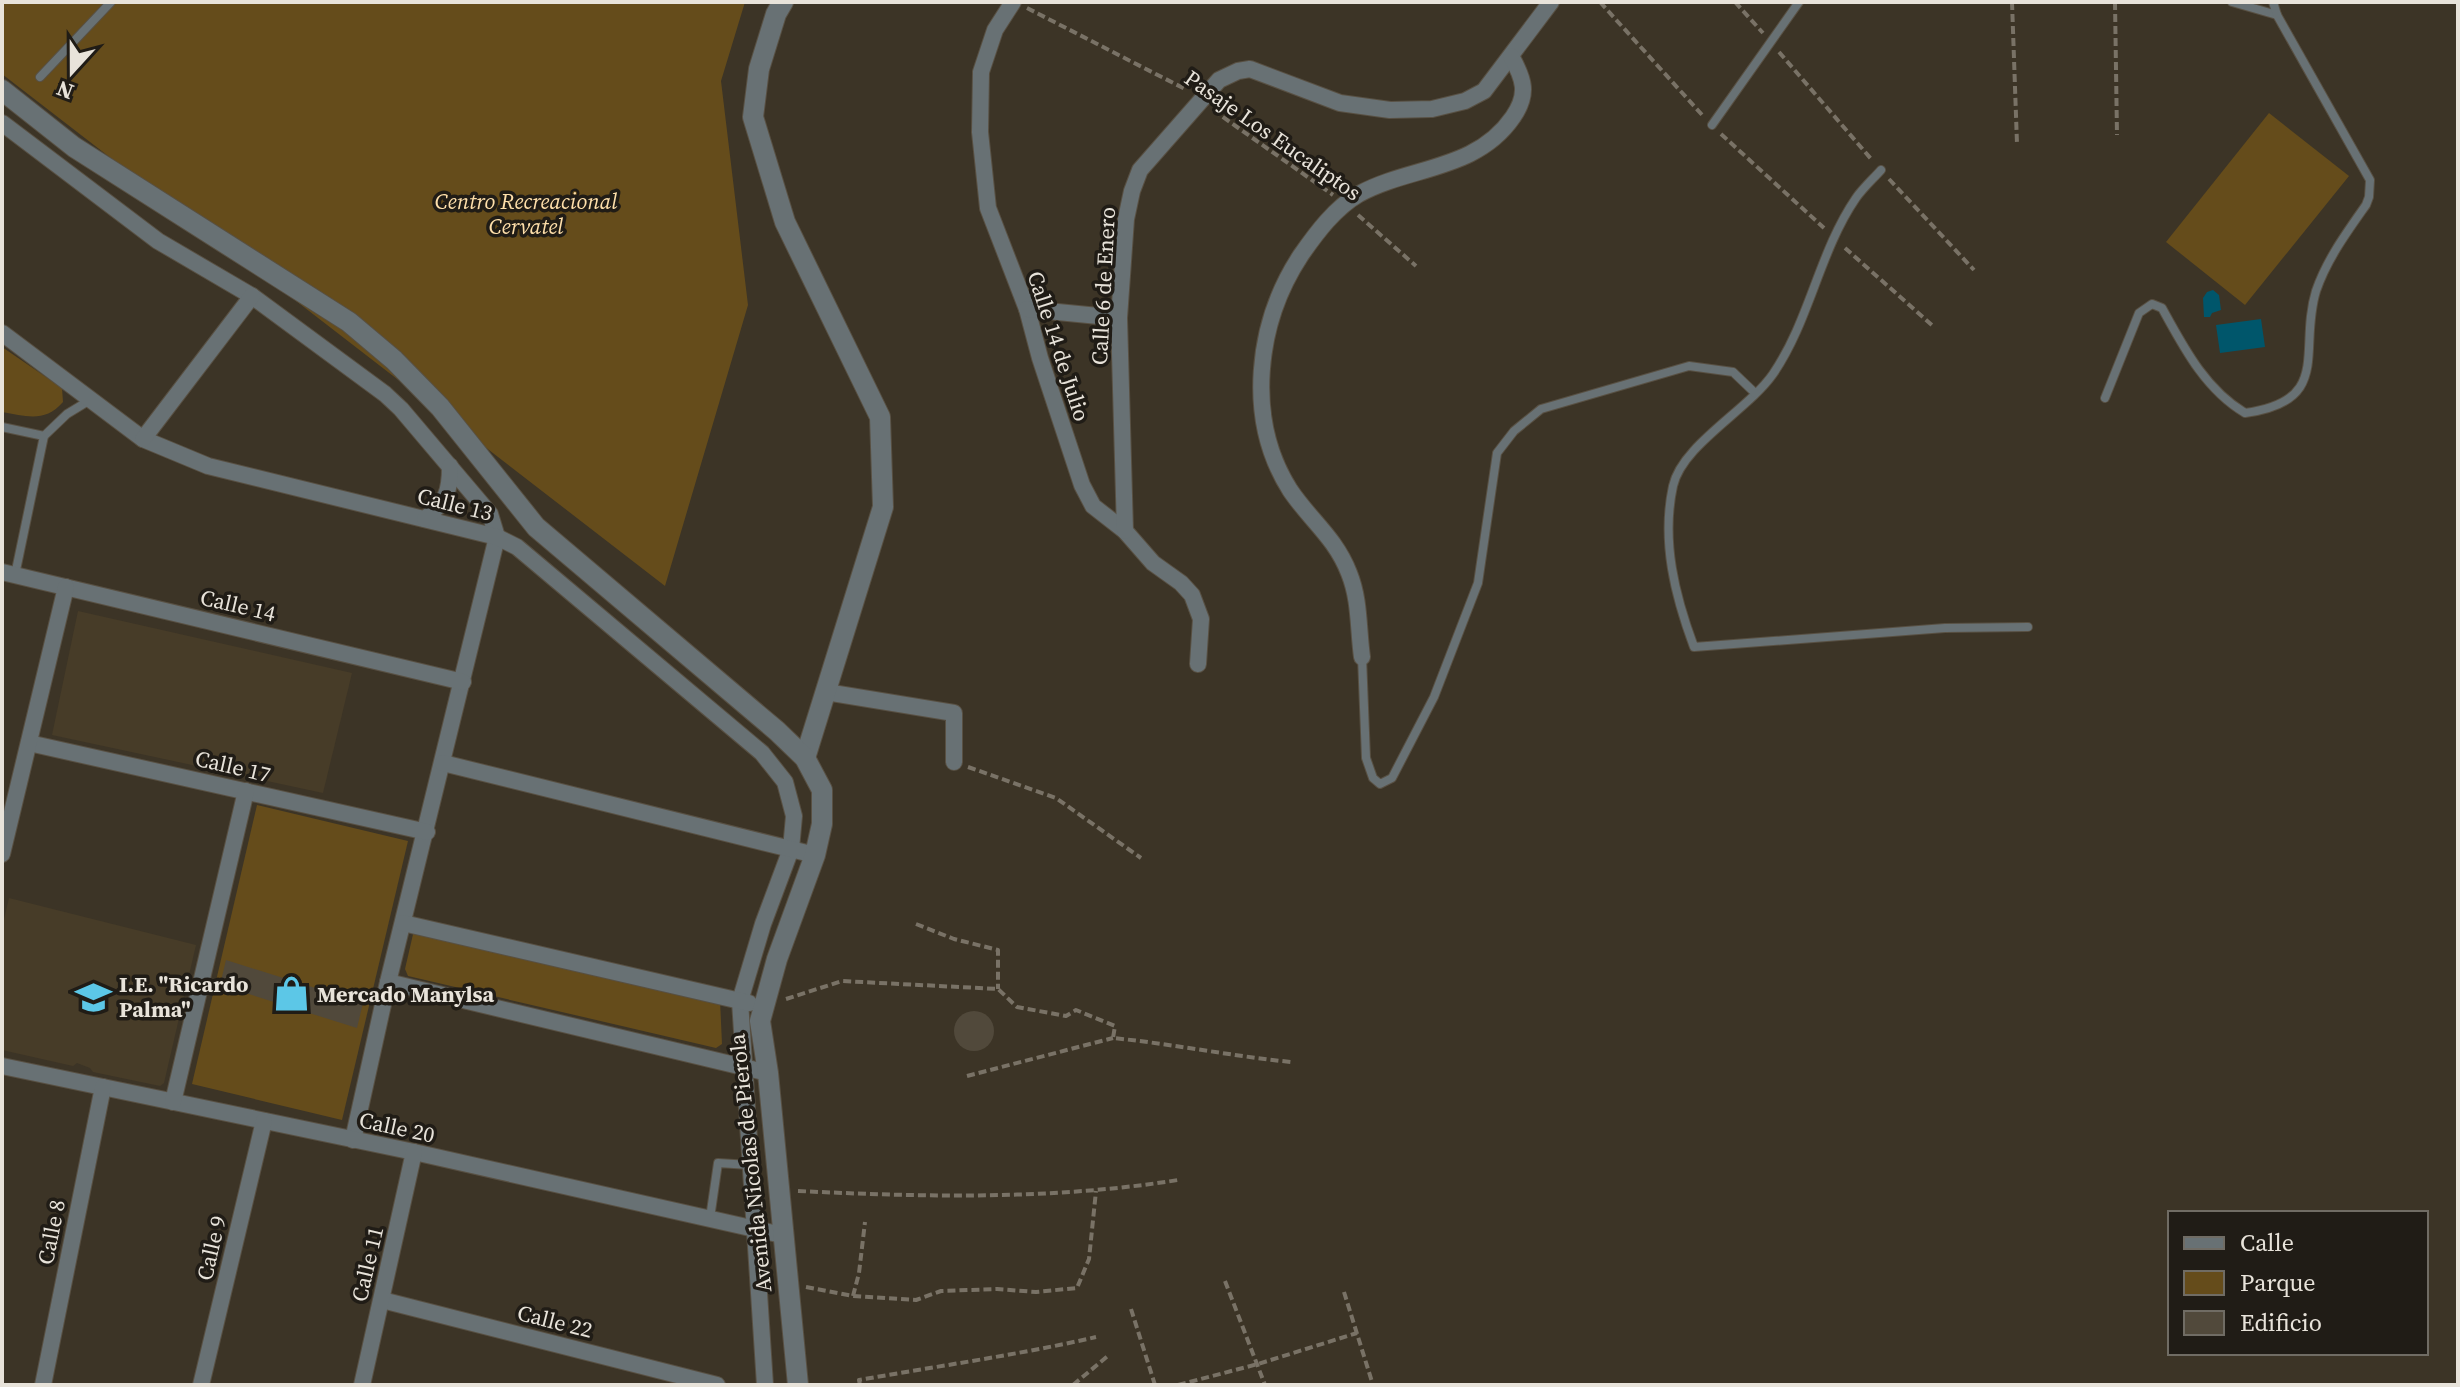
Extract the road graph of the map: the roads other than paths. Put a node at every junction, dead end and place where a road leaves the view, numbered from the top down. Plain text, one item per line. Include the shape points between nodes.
1 (111, 2) edge
2 (783, 2) edge
3 (1014, 2) edge
4 (1551, 2) edge
5 (1799, 2) edge
6 (2232, 2) edge
7 (2273, 2) edge
8 (2277, 15) junction
9 (1511, 56) junction
10 (40, 77) dead end
11 (2, 90) edge
12 (2, 123) edge
13 (1712, 125) road end
14 (1881, 170) road end
15 (252, 296) junction
16 (1027, 309) junction
17 (1119, 318) junction
18 (2, 333) edge
19 (1755, 393) junction
20 (2105, 398) dead end
21 (91, 400) junction
22 (2, 427) edge
23 (44, 436) junction
24 (143, 439) junction
25 (450, 466) junction
26 (425, 519) junction
27 (1125, 531) junction
28 (497, 537) junction
29 (8, 574) edge
30 (66, 587) junction
31 (2028, 627) dead end
32 (1362, 657) joint
33 (1198, 664) dead end
34 (463, 682) junction
35 (826, 692) junction
36 (29, 743) junction
37 (805, 758) junction
38 (954, 762) road end
39 (443, 763) junction
40 (246, 791) junction
41 (427, 832) junction
42 (791, 849) junction
43 (2, 854) edge
44 (815, 855) junction
45 (403, 923) junction
46 (388, 982) junction
47 (740, 1001) junction
48 (763, 1006) junction
49 (2, 1066) edge
50 (744, 1067) junction
51 (768, 1073) junction
52 (103, 1087) junction
53 (173, 1102) junction
54 (264, 1121) junction
55 (353, 1140) junction
56 (414, 1152) junction
57 (750, 1165) junction
58 (710, 1219) junction
59 (757, 1229) junction
60 (782, 1235) junction
61 (382, 1300) junction
62 (43, 1385) edge
63 (201, 1385) edge
64 (362, 1385) edge
65 (717, 1385) edge
66 (765, 1385) edge
67 (798, 1385) edge

1 - 10 lane
2 - 35 street via 759,69 753,117 785,222 880,417 883,507
3 - 16 street, Calle 14 de Julio via 986,50 980,119 988,208
4 - 9 street, Calle 6 de Enero
5 - 13 lane
6 - 8 lane
7 - 8 lane
8 - 20 lane via 2370,180 2366,205 2327,263 2315,296 2306,380 2290,397 2245,413 2217,392 2162,308 2152,304 2139,313
9 - 17 street, Calle 6 de Enero via 1484,91 1432,109 1340,103 1250,69 1219,80 1135,180 1126,219
9 - 32 street via 1522,75 1523,98 1515,115 1474,152 1345,203 1301,256 1279,296 1267,334 1262,396 1270,445 1299,503 1332,541 1349,573 1359,608
11 - 37 street via 74,147 349,322 440,407 536,527
12 - 15 street via 158,241
14 - 19 lane via 1857,197 1834,238 1797,330 1772,375
15 - 24 street
15 - 25 street via 385,394
16 - 17 street
16 - 27 street, Calle 14 de Julio via 1082,485 1093,506
17 - 27 street, Calle 6 de Enero
18 - 21 street, Calle 13
19 - 31 lane via 1686,457 1673,484 1668,532 1677,601 1694,647
19 - 32 lane via 1733,372 1689,366 1541,409 1514,431 1497,453 1478,583 1434,697 1392,778 1380,784 1366,758
21 - 23 lane
21 - 24 street, Calle 13
22 - 23 lane
23 - 29 lane
24 - 26 street, Calle 13 via 208,466
25 - 26 street via 444,501
25 - 28 street via 490,514
26 - 28 street, Calle 13
27 - 33 street, Calle 14 de Julio via 1196,602 1201,619
28 - 34 street
28 - 42 street, Calle 13 via 517,547 762,753 785,782 794,816
29 - 30 street, Calle 14
30 - 34 street, Calle 14
30 - 36 street
34 - 39 street
35 - 37 street
35 - 38 street via 954,713
36 - 40 street, Calle 17
36 - 43 street
37 - 44 street, Avenida Nicolas de Pierola via 822,790
39 - 41 street
39 - 42 street
40 - 41 street, Calle 17
40 - 53 street
41 - 45 street
42 - 44 street
42 - 47 street, Calle 13
44 - 48 street, Avenida Nicolas de Pierola
45 - 46 street
45 - 47 street
46 - 50 street
46 - 55 street
47 - 48 street
47 - 50 street
48 - 51 street, Avenida Nicolas de Pierola via 760,1021
49 - 52 street, Calle 20
50 - 51 street
50 - 57 street
51 - 60 street, Avenida Nicolas de Pierola
52 - 53 street, Calle 20
52 - 62 street, Calle 8
53 - 54 street, Calle 20
54 - 55 street, Calle 20
54 - 63 street, Calle 9
55 - 56 street, Calle 20
56 - 58 street, Calle 20
56 - 61 street, Calle 11
57 - 58 lane via 718,1163
57 - 59 street
58 - 59 street, Calle 20
59 - 60 street, Calle 20
59 - 66 street
60 - 67 street, Avenida Nicolas de Pierola
61 - 64 street, Calle 11
61 - 65 street, Calle 22

